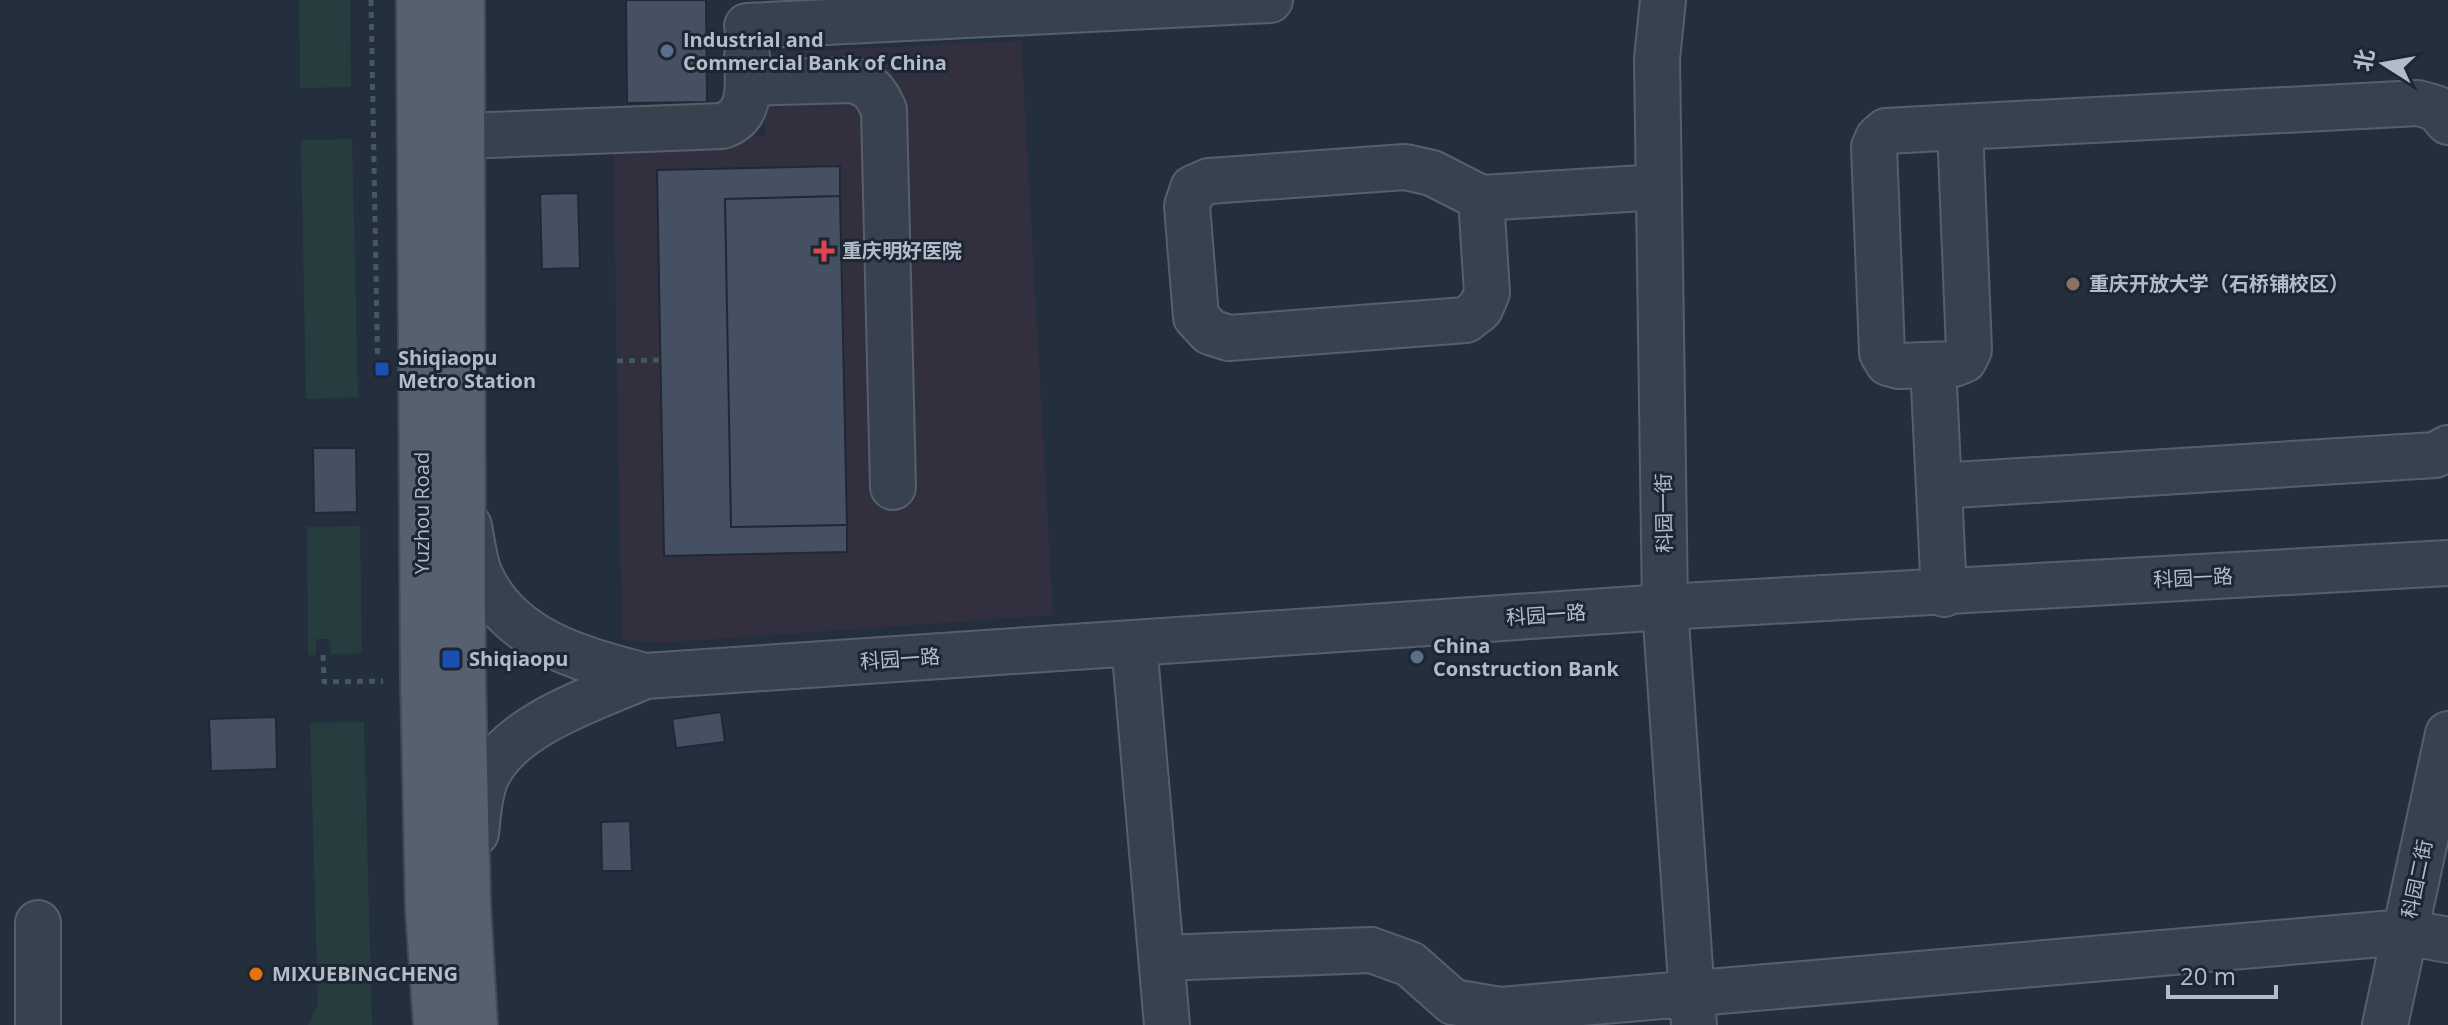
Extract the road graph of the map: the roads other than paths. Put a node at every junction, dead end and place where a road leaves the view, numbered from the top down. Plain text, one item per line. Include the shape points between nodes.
1 (419, 0) edge
2 (462, 0) edge
3 (1270, 0) edge
4 (1663, 0) edge
5 (747, 13) edge
6 (748, 83) junction
7 (2448, 122) edge
8 (1960, 127) junction
9 (463, 136) junction
10 (1659, 187) junction
11 (1481, 198) junction
12 (1933, 365) junction
13 (2448, 448) edge
14 (1939, 486) junction
15 (893, 487) dead end
16 (465, 511) junction
17 (2448, 563) edge
18 (1944, 594) junction
19 (1665, 607) junction
20 (1134, 643) junction
21 (645, 676) junction
22 (2448, 734) edge
23 (468, 904) junction
24 (38, 923) dead end
25 (2405, 932) junction
26 (2448, 940) edge
27 (1162, 958) junction
28 (1693, 1009) edge
29 (38, 1025) edge
30 (436, 1025) edge
31 (475, 1025) edge
32 (1167, 1025) edge
33 (2385, 1025) edge

1 - 30 main road, Yuzhou Road via 423,695
2 - 9 main road
3 - 5 street
4 - 10 street, 科园一街 via 1657,59
5 - 6 street
6 - 9 street via 742,114 722,126
6 - 15 street via 850,80 865,83 884,110
7 - 8 street via 2436,108 2418,103
8 - 12 street via 1969,350 1964,360
8 - 12 street via 1886,131 1874,147 1882,353 1888,363 1899,366
9 - 16 main road
10 - 11 street
10 - 19 street, 科园一街
11 - 11 street via 1487,293 1480,309 1466,320 1229,338 1210,332 1196,317 1187,206 1193,188 1209,181 1405,167 1432,173
12 - 14 street
13 - 14 street via 2435,455
14 - 18 street
16 - 21 street via 480,575 505,611 570,656
16 - 23 main road
17 - 18 street, 科园一路
18 - 19 street, 科园一路
19 - 20 street, 科园一路
19 - 28 street, 科园一街
20 - 21 street, 科园一路
20 - 27 street
21 - 23 street via 543,722 505,749 486,778
22 - 25 street, 科园二街
23 - 31 main road
24 - 29 street
25 - 26 street
25 - 28 street
25 - 33 street, 科园二街
27 - 28 street via 1371,950 1410,964 1453,1002 1500,1010
27 - 32 street

